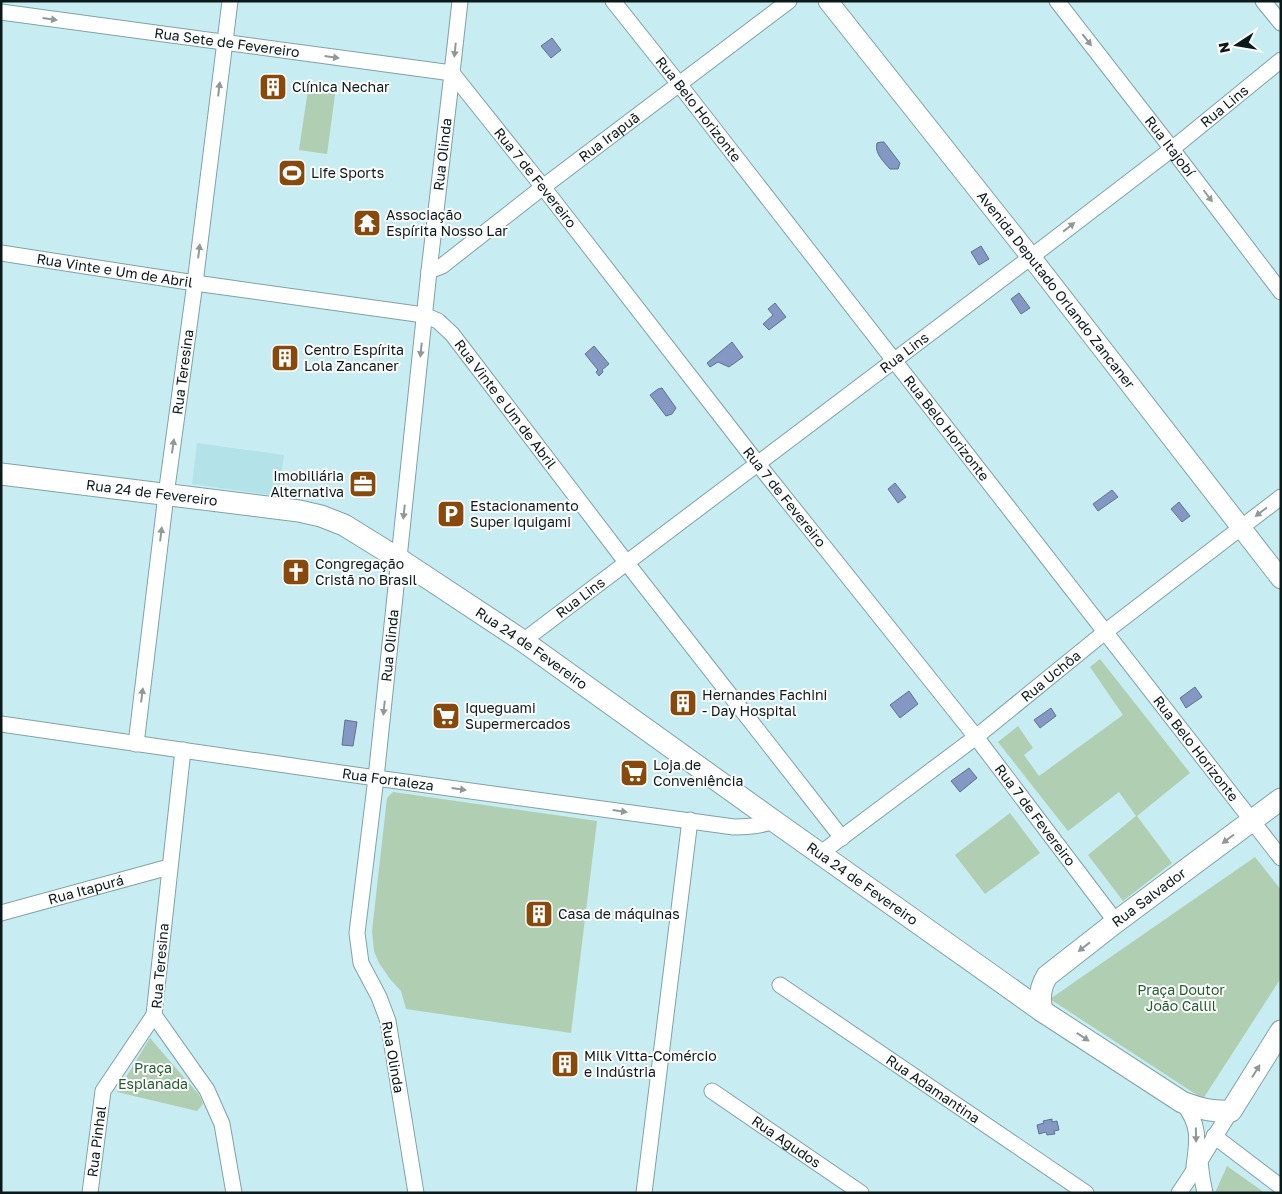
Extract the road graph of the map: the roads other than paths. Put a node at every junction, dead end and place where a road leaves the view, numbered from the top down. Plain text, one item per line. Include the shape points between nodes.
1 (230, 1) edge
2 (460, 1) edge
3 (613, 1) edge
4 (789, 1) edge
5 (828, 1) edge
6 (1057, 1) edge
7 (1263, 1) edge
8 (1, 12) edge
9 (1281, 23) edge
10 (225, 43) junction
11 (1281, 60) edge
12 (452, 73) junction
13 (679, 84) junction
14 (1172, 148) junction
15 (543, 187) junction
16 (1, 253) edge
17 (1031, 257) junction
18 (429, 271) junction
19 (195, 282) junction
20 (1281, 292) edge
21 (424, 315) junction
22 (894, 360) junction
23 (758, 464) junction
24 (1, 474) edge
25 (166, 495) junction
26 (1281, 497) edge
27 (1242, 527) junction
28 (399, 559) junction
29 (626, 562) junction
30 (1281, 579) edge
31 (1105, 632) junction
32 (524, 641) junction
33 (1, 724) edge
34 (976, 737) junction
35 (136, 744) junction
36 (182, 750) junction
37 (376, 778) junction
38 (1281, 800) edge
39 (690, 820) junction
40 (774, 821) junction
41 (1252, 821) junction
42 (842, 838) junction
43 (820, 853) junction
44 (1281, 858) edge
45 (169, 867) junction
46 (1, 912) edge
47 (1116, 922) junction
48 (1047, 976) junction
49 (998, 979) junction
50 (780, 985) dead end
51 (1042, 1011) junction
52 (154, 1015) junction
53 (1281, 1031) edge
54 (712, 1091) dead end
55 (1182, 1102) junction
56 (1231, 1111) junction
57 (1214, 1136) junction
58 (1196, 1167) junction
59 (1281, 1187) edge
60 (90, 1193) edge
61 (234, 1193) edge
62 (416, 1193) edge
63 (644, 1193) edge
64 (861, 1193) edge
65 (1086, 1193) edge
66 (1179, 1193) edge
67 (1205, 1193) edge

1 - 10 street, Rua Teresina
2 -> 12 street, Rua Olinda
3 - 13 street, Rua Belo Horizonte
4 - 13 street, Rua Irapuã
5 - 17 street, Avenida Deputado Orlando Zancaner
6 -> 14 street, Rua Itajobí
7 - 9 street
8 -> 10 street, Rua Sete de Fevereiro
10 -> 12 street, Rua Sete de Fevereiro
19 -> 10 street, Rua Teresina
11 - 14 street, Rua Lins
12 - 15 street, Rua 7 de Fevereiro
12 - 18 street, Rua Olinda
13 - 15 street, Rua Irapuã
13 - 22 street, Rua Belo Horizonte
17 -> 14 street, Rua Lins
14 -> 20 street, Rua Itajobí
15 - 18 street, Rua Irapuã via 442,266
15 - 23 street, Rua 7 de Fevereiro
16 - 19 street, Rua Vinte e Um de Abril
17 - 22 street, Rua Lins
17 - 27 street, Avenida Deputado Orlando Zancaner
18 - 21 street, Rua Olinda
19 - 21 street, Rua Vinte e Um de Abril
25 -> 19 street, Rua Teresina
21 -> 28 street, Rua Olinda
21 - 29 street, Rua Vinte e Um de Abril via 438,321 452,334
22 - 23 street, Rua Lins
22 - 31 street, Rua Belo Horizonte
23 - 29 street, Rua Lins
23 - 34 street, Rua 7 de Fevereiro
24 - 25 main road, Rua 24 de Fevereiro
25 - 28 main road, Rua 24 de Fevereiro via 321,516 344,524
35 -> 25 street, Rua Teresina
26 -> 27 street, Rua Uchôa
27 - 30 street, Avenida Deputado Orlando Zancaner
27 - 31 street, Rua Uchôa
28 - 32 main road, Rua 24 de Fevereiro
28 -> 37 street, Rua Olinda
29 - 32 street, Rua Lins
29 - 42 street, Rua Vinte e Um de Abril
31 - 34 street, Rua Uchôa
31 - 41 street, Rua Belo Horizonte
32 - 40 main road, Rua 24 de Fevereiro
33 - 35 street, Rua Fortaleza
34 - 42 street, Rua Uchôa
34 - 47 street, Rua 7 de Fevereiro
35 - 36 street, Rua Fortaleza
36 - 37 street, Rua Fortaleza
36 - 45 street, Rua Teresina
37 -> 39 street, Rua Fortaleza
37 - 62 street, Rua Olinda via 357,933 361,963 388,1021
38 - 41 main road, Rua Salvador
39 - 40 street, Rua Fortaleza via 734,827 760,826
39 - 63 street
40 - 43 main road, Rua 24 de Fevereiro
41 - 44 street, Rua Belo Horizonte
41 -> 47 main road, Rua Salvador
42 - 43 street, Rua Uchôa
43 - 49 main road, Rua 24 de Fevereiro
45 - 46 street, Rua Itapurá
45 - 52 street, Rua Teresina
47 -> 48 main road, Rua Salvador
48 - 49 main road, Rua 24 de Fevereiro via 1023,983
48 - 51 main road via 1040,993
49 - 51 main road, Rua 24 de Fevereiro
50 - 65 street, Rua Adamantina
51 -> 55 main road, Rua 24 de Fevereiro
52 - 60 street, Rua Pinhal via 103,1091
52 - 61 street, Rua Teresina via 206,1090 222,1124
56 -> 53 main road
54 - 64 street, Rua Agudos
55 - 56 main road, Rua 24 de Fevereiro via 1208,1111
55 -> 58 street via 1196,1124
56 - 57 street
57 - 58 street
57 - 59 street
58 - 66 street
58 - 67 street

